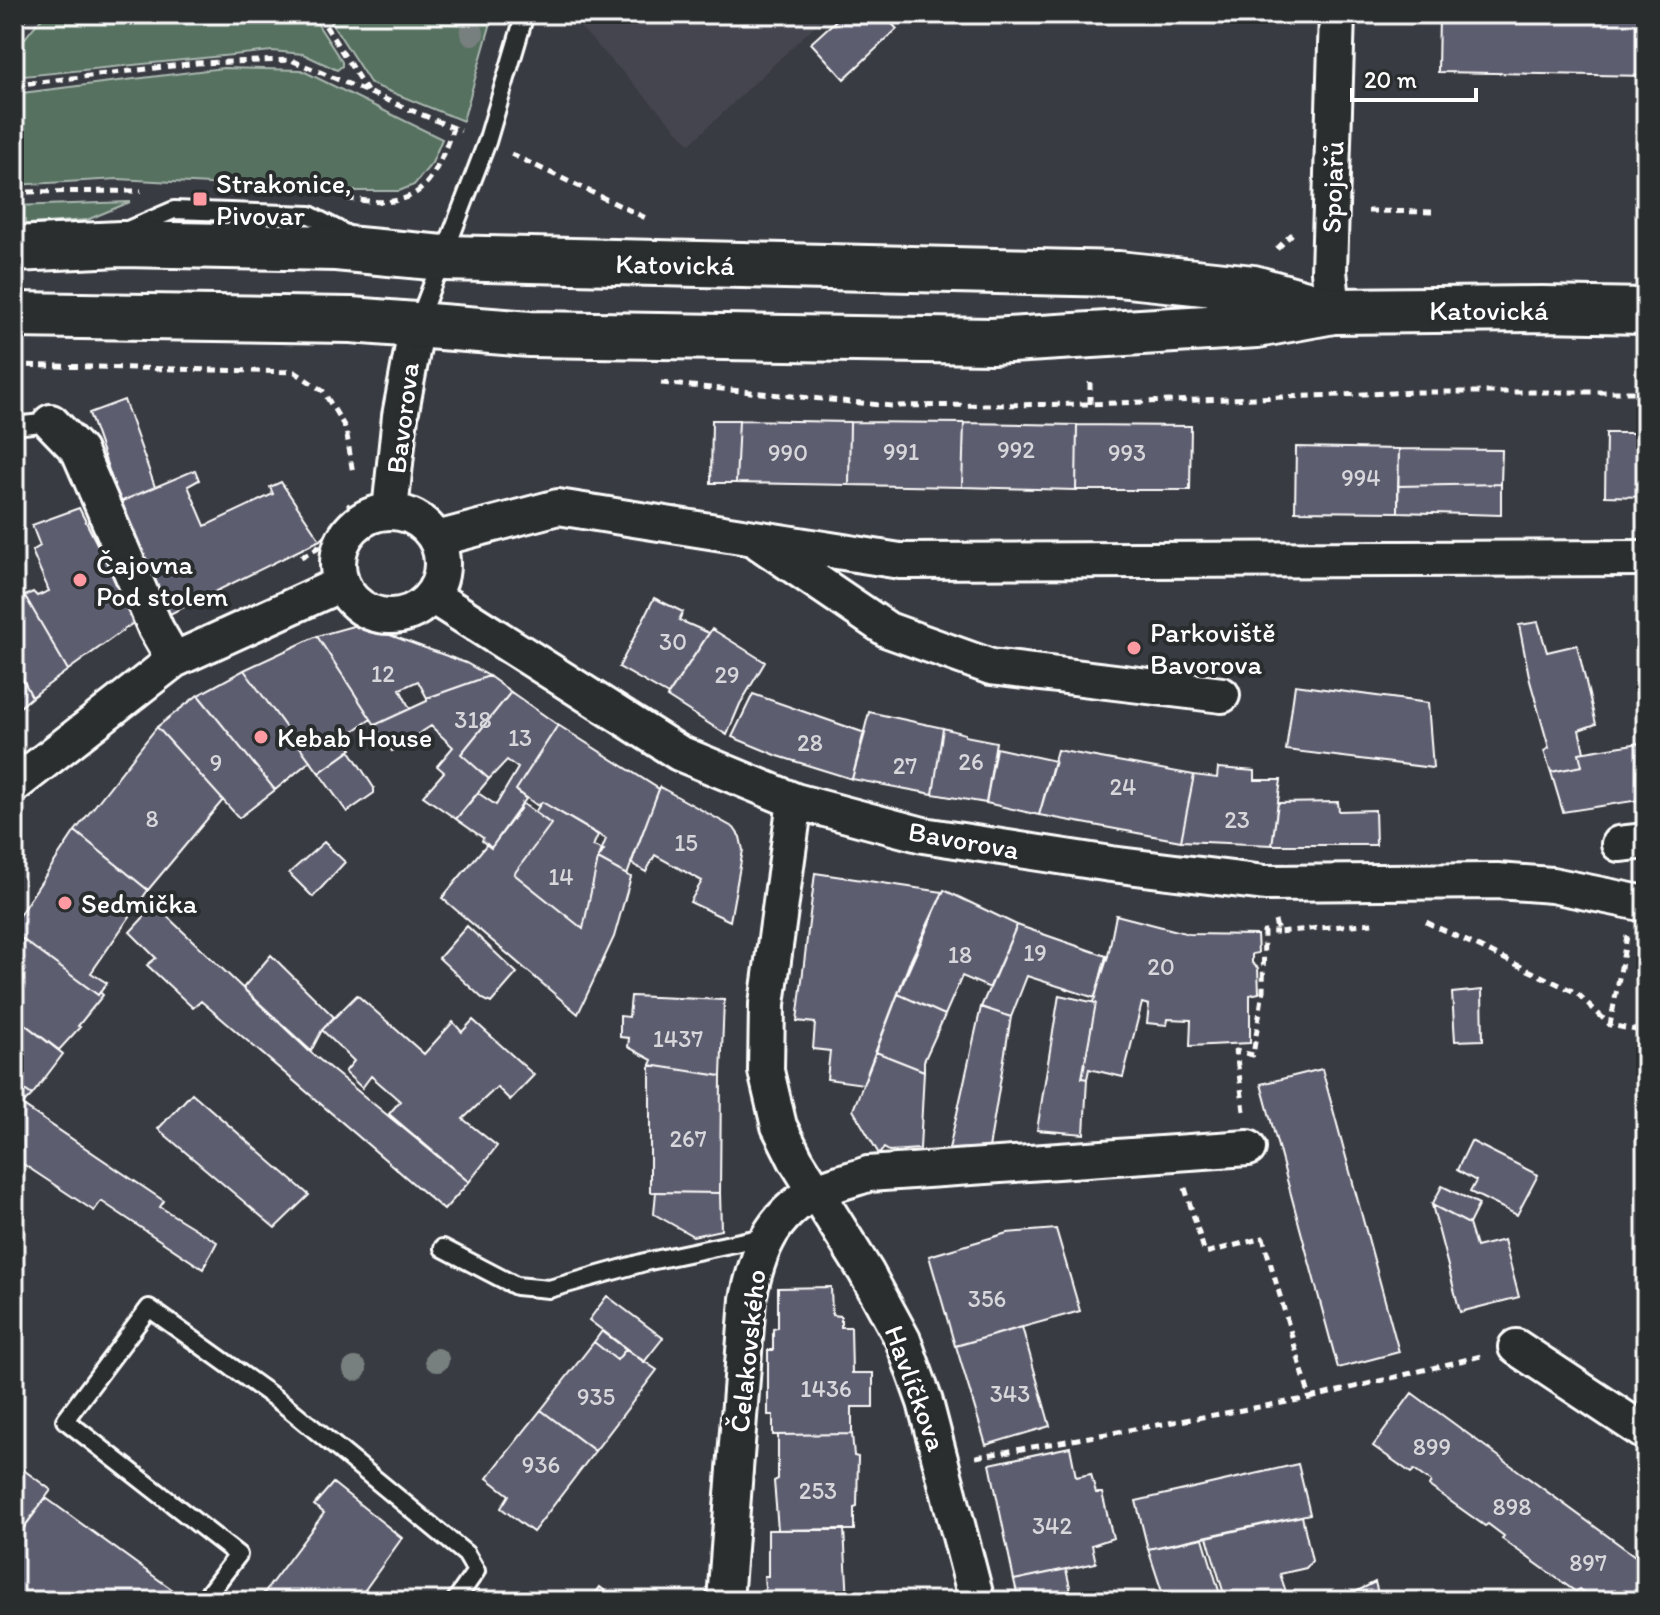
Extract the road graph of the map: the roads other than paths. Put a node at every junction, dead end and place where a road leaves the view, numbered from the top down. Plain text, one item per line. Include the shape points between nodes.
1 (525, 14) edge
2 (1337, 14) edge
3 (14, 249) edge
4 (443, 258) junction
5 (1333, 311) junction
6 (1646, 311) edge
7 (14, 315) edge
8 (417, 325) junction
9 (51, 422) joint
10 (14, 426) edge
11 (390, 511) junction
12 (753, 538) junction
13 (437, 539) junction
14 (1646, 558) edge
15 (341, 584) junction
16 (432, 596) junction
17 (174, 660) junction
18 (1222, 695) dead end
19 (14, 785) edge
20 (795, 801) junction
21 (1646, 904) edge
22 (1248, 1148) road end
23 (815, 1192) junction
24 (768, 1236) junction
25 (443, 1248) dead end
26 (1516, 1347) road end
27 (1646, 1433) edge
28 (209, 1593) dead end
29 (455, 1601) edge
30 (725, 1601) edge
31 (977, 1601) edge

1 - 4 lane via 487,142
2 - 5 street, Spojařů via 1329,271
3 - 4 main road, Katovická via 93,244 336,248
4 - 5 main road, Katovická via 1118,274 1253,288
4 - 8 lane
5 - 6 main road, Katovická
5 - 8 main road, Katovická via 1257,325 1021,341 530,334
7 - 8 main road, Katovická
8 - 11 street, Bavorova
9 - 10 lane
9 - 17 street via 79,451
11 - 13 street via 418,519
11 - 15 street via 358,521 346,534 338,558
12 - 13 street via 558,507
12 - 14 street via 900,561
12 - 18 street via 888,630 991,667
13 - 16 street via 443,569
15 - 16 street via 353,602 394,617 415,611
15 - 17 street
16 - 20 street, Bavorova via 679,753
17 - 19 street
20 - 21 street, Bavorova via 923,835 1265,883 1552,885
20 - 23 street via 767,1004 766,1071 779,1126
22 - 23 street, Čelakovského via 868,1174
23 - 24 street, Čelakovského
23 - 31 street, Havlíčkova via 903,1340 925,1402
24 - 25 lane via 549,1289 516,1286
24 - 30 street, Čelakovského via 756,1260 748,1299
26 - 27 street
28 - 29 lane via 238,1555 65,1420 149,1308 286,1406 466,1554 476,1571

